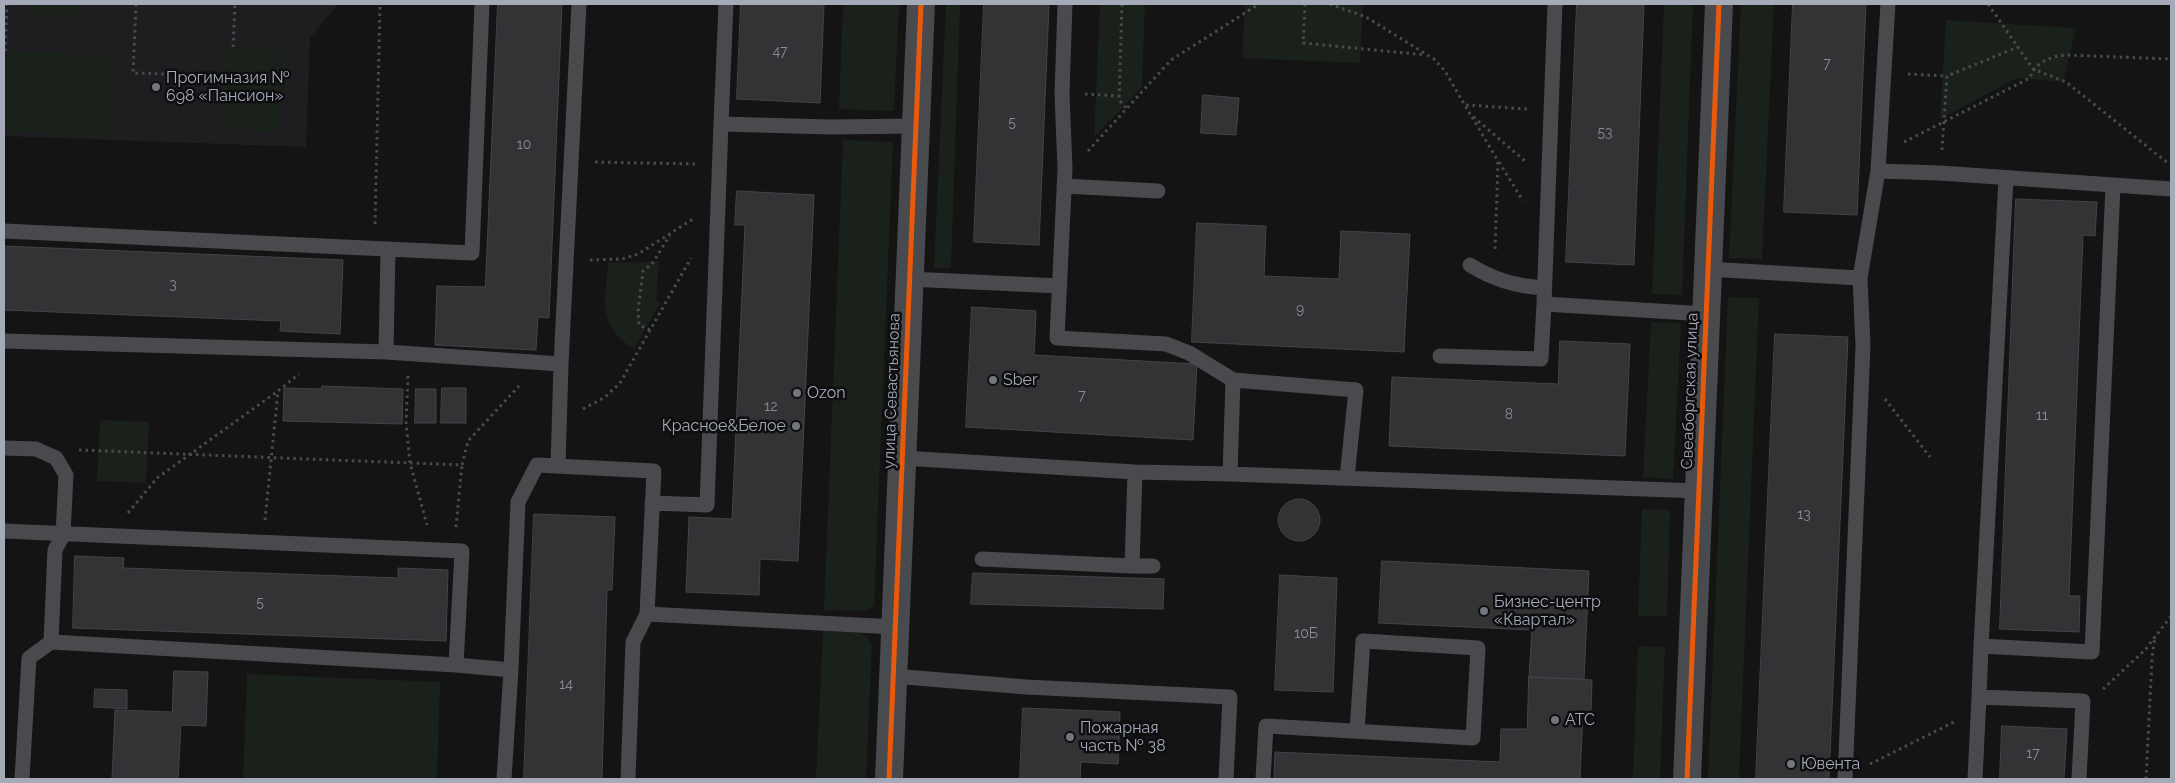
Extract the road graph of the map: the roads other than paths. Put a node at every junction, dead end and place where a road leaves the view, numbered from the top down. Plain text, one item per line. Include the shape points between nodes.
1 (482, 4) edge
2 (579, 4) edge
3 (726, 4) edge
4 (921, 4) edge
5 (1065, 4) edge
6 (1556, 4) edge
7 (1719, 4) edge
8 (1888, 4) edge
9 (721, 124) junction
10 (915, 126) junction
11 (1878, 171) junction
12 (2006, 178) junction
13 (1064, 186) junction
14 (2113, 186) junction
15 (2171, 189) edge
16 (1158, 190) dead end
17 (4, 231) edge
18 (381, 250) junction
19 (1470, 264) dead end
20 (1708, 269) junction
21 (1860, 278) junction
22 (909, 279) junction
23 (1060, 286) junction
24 (1544, 288) junction
25 (1544, 304) junction
26 (1706, 314) junction
27 (4, 341) edge
28 (386, 352) junction
29 (1440, 356) dead end
30 (561, 364) junction
31 (1233, 380) junction
32 (4, 448) edge
33 (902, 458) junction
34 (558, 466) junction
35 (1135, 472) junction
36 (1230, 474) junction
37 (1347, 478) junction
38 (1698, 491) junction
39 (652, 503) junction
40 (4, 531) edge
41 (63, 535) junction
42 (982, 559) dead end
43 (1132, 566) junction
44 (1153, 566) dead end
45 (646, 614) junction
46 (895, 627) junction
47 (51, 642) junction
48 (1981, 646) junction
49 (456, 665) junction
50 (511, 670) junction
51 (893, 676) junction
52 (1978, 704) junction
53 (1357, 731) junction
54 (1845, 778) edge
55 (22, 779) edge
56 (504, 779) edge
57 (628, 779) edge
58 (889, 779) edge
59 (1226, 779) edge
60 (1263, 779) edge
61 (1687, 779) edge
62 (1975, 779) edge
63 (2080, 779) edge

1 - 18 lane via 472,253
2 - 30 lane
3 - 9 lane
4 - 10 street, улица Севастьянова
5 - 13 lane via 1062,93
6 - 24 lane
7 - 20 street, Свеаборгская улица
8 - 11 lane
9 - 10 lane via 830,128
9 - 39 lane via 707,505
10 - 22 street, улица Севастьянова
11 - 12 lane
11 - 21 lane
12 - 14 lane
12 - 48 lane
13 - 16 lane
13 - 23 lane
14 - 15 lane
14 - 48 lane via 2092,652
17 - 18 lane
18 - 28 lane
19 - 24 lane via 1485,274 1517,286
20 - 21 lane
20 - 26 street, Свеаборгская улица
21 - 54 lane via 1863,346
22 - 23 lane
22 - 33 street, улица Севастьянова
23 - 31 lane via 1058,338 1166,344 1189,353
24 - 25 lane
25 - 26 lane
25 - 29 lane via 1541,359
26 - 38 street, Свеаборгская улица
27 - 28 lane
28 - 30 lane
30 - 34 lane
31 - 36 lane
31 - 37 lane via 1356,390
32 - 41 lane via 36,449 56,458 66,475
33 - 35 lane
33 - 46 street, улица Севастьянова
34 - 39 lane via 654,471
34 - 50 lane via 537,465 518,502
35 - 36 lane
35 - 43 lane
36 - 37 lane
37 - 38 lane
38 - 61 street, Свеаборгская улица
39 - 45 lane
40 - 41 lane
41 - 47 lane via 55,550
41 - 49 lane via 462,551
42 - 43 lane
43 - 44 lane
45 - 46 lane
45 - 57 lane via 633,642
46 - 51 street, улица Севастьянова
47 - 49 lane
47 - 55 lane via 29,658
48 - 52 lane
49 - 50 lane
50 - 56 lane
51 - 58 street, улица Севастьянова
51 - 59 lane via 1026,687 1230,697
52 - 62 lane
52 - 63 lane via 2083,702
53 - 53 lane via 1473,738 1478,648 1363,641
53 - 60 lane via 1266,726

